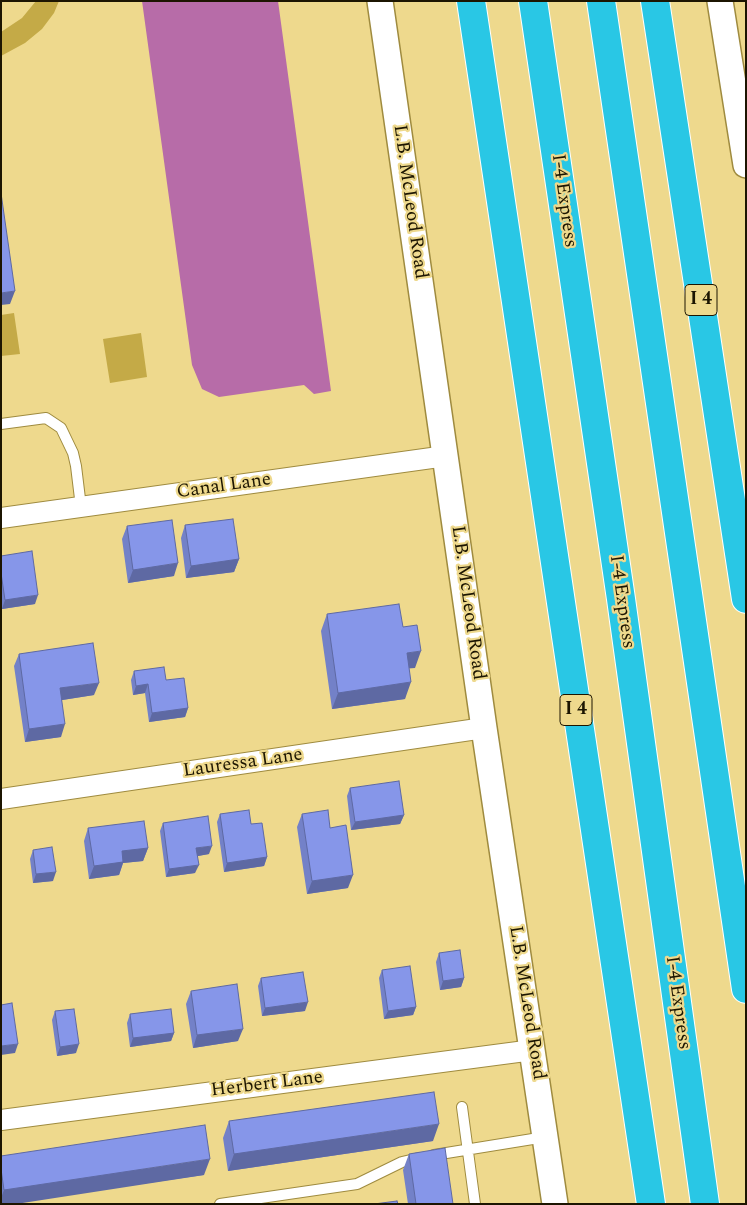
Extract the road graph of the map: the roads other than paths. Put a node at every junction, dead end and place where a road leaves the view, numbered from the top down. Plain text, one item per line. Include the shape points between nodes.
1 (380, 1) edge
2 (470, 1) edge
3 (533, 1) edge
4 (601, 1) edge
5 (655, 1) edge
6 (720, 1) edge
7 (746, 165) edge
8 (1, 424) edge
9 (446, 456) junction
10 (80, 507) junction
11 (1, 518) edge
12 (746, 599) edge
13 (484, 728) junction
14 (1, 799) edge
15 (746, 989) edge
16 (533, 1050) junction
17 (462, 1107) dead end
18 (1, 1120) edge
19 (546, 1137) junction
20 (467, 1149) junction
21 (220, 1204) edge
22 (475, 1204) edge
23 (556, 1204) edge
24 (651, 1204) edge
25 (705, 1204) edge

1 - 9 street, L.B. McLeod Road
2 - 24 highway, I 4
3 - 25 highway, I-4 Express
4 - 15 highway
5 - 12 highway, I 4
6 - 7 street
8 - 10 lane via 46,418 61,428 74,460
9 - 10 street, Canal Lane
9 - 13 street, L.B. McLeod Road
10 - 11 street, Canal Lane
13 - 14 street, Lauressa Lane
13 - 16 street, L.B. McLeod Road
16 - 18 street, Herbert Lane
16 - 19 street, L.B. McLeod Road
17 - 20 lane
19 - 20 lane
19 - 23 street, L.B. McLeod Road
20 - 21 lane via 402,1162 357,1184
20 - 22 lane

